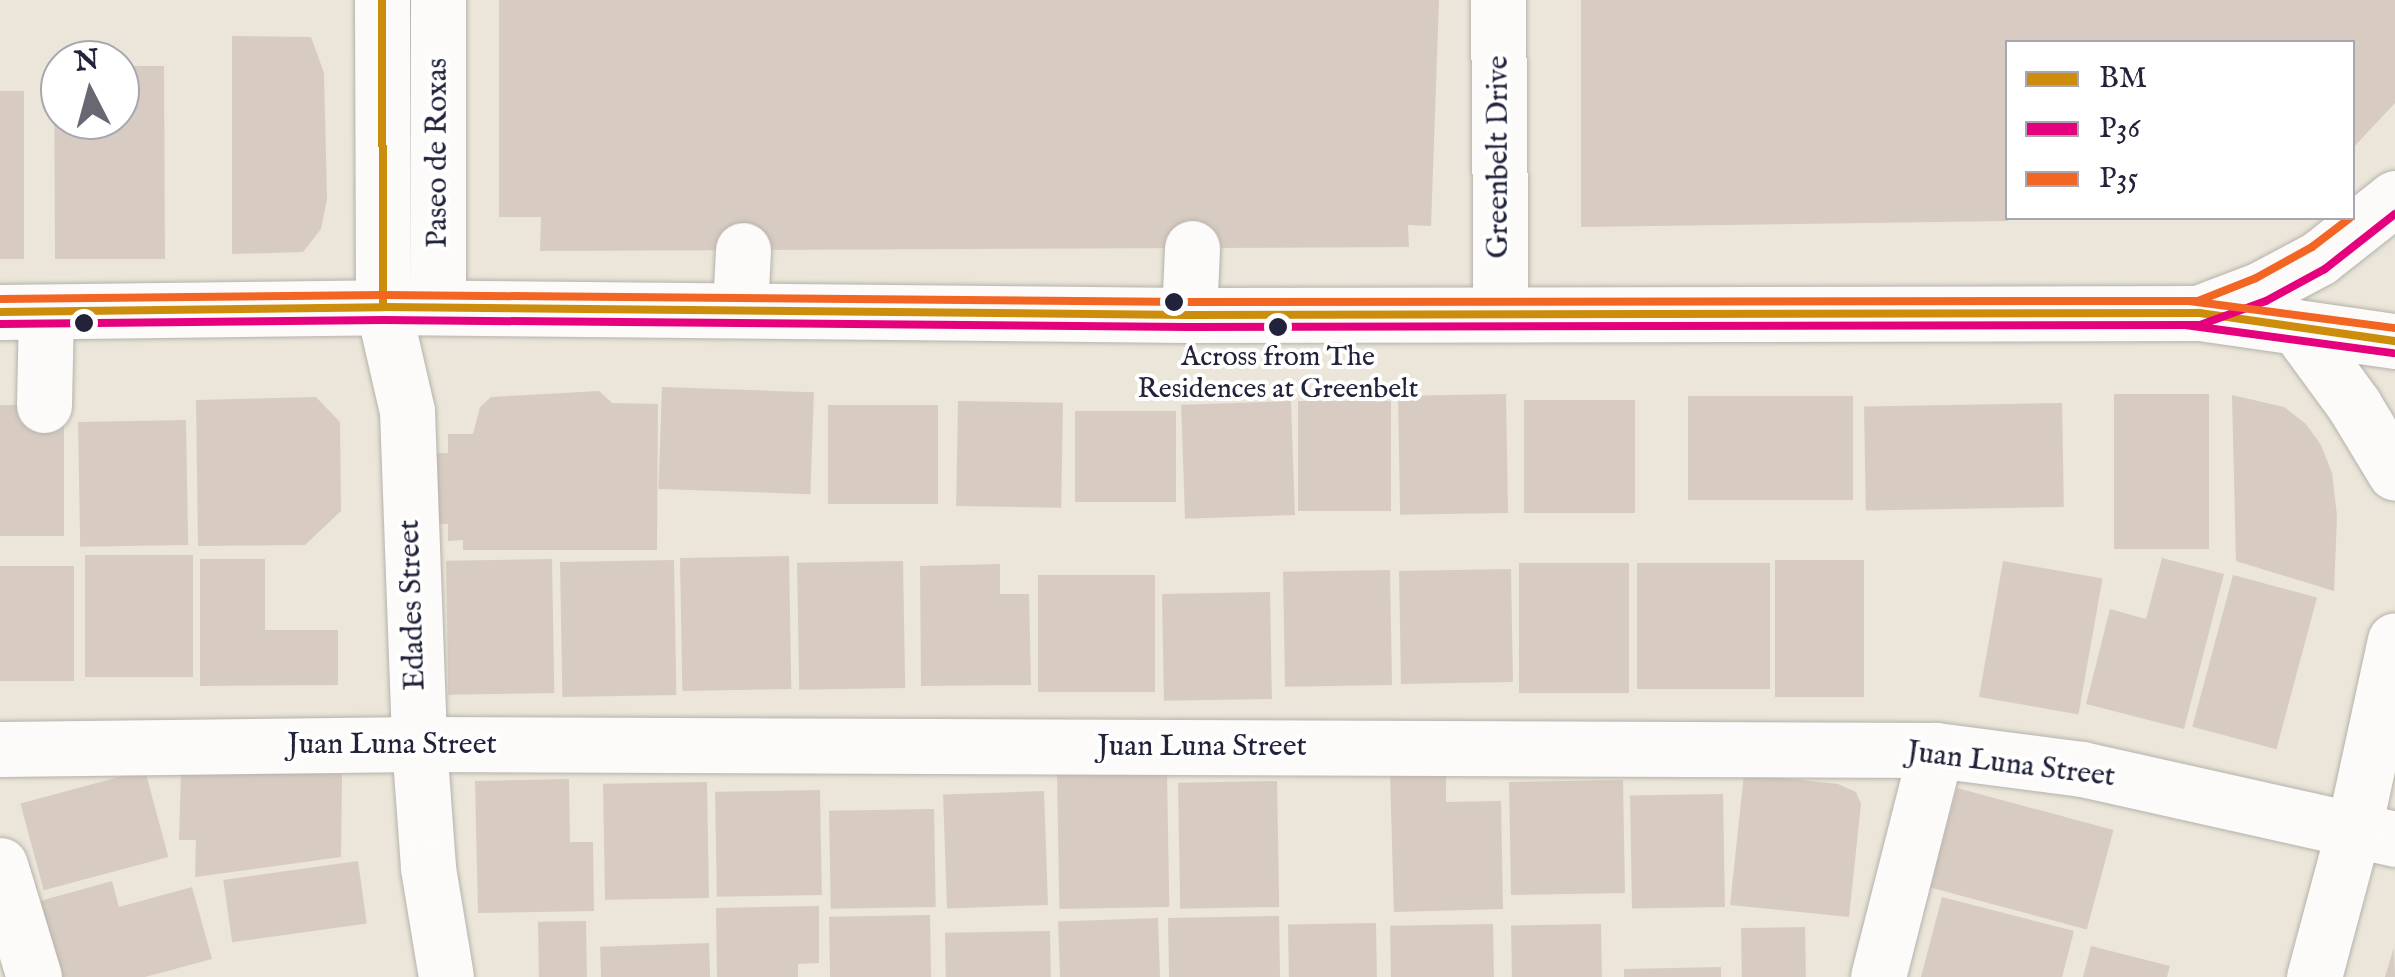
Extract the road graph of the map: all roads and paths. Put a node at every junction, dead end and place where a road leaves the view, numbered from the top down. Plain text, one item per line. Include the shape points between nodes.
1 (382, 0) edge
2 (438, 0) edge
3 (1498, 0) edge
4 (2395, 198) edge
5 (1192, 248) dead end
6 (742, 250) dead end
7 (383, 307) junction
8 (438, 307) junction
9 (740, 309) junction
10 (23, 312) edge
11 (1501, 313) junction
12 (2200, 313) junction
13 (1189, 315) junction
14 (2297, 327) junction
15 (2395, 341) edge
16 (44, 405) dead end
17 (408, 411) junction
18 (2395, 473) edge
19 (2395, 640) edge
20 (418, 744) junction
21 (0, 748) edge
22 (1936, 750) junction
23 (2374, 834) edge
24 (0, 865) edge
25 (34, 977) edge
26 (446, 977) edge
27 (1878, 977) edge
28 (2314, 977) edge

1 - 7 street, Paseo de Roxas
2 - 8 street, Paseo de Roxas
3 - 11 street, Greenbelt Drive
4 - 12 street via 2319,258
5 - 13 street
6 - 9 street
7 - 8 street
7 - 10 street
7 - 17 street, Edades Street
8 - 9 street
8 - 17 street, Edades Street
9 - 13 street
10 - 16 street
11 - 12 street
11 - 13 street
12 - 14 street
14 - 15 street
14 - 18 street
17 - 20 street, Edades Street
19 - 23 street
20 - 21 street, Juan Luna Street
20 - 22 street, Juan Luna Street
20 - 26 street, Edades Street
22 - 23 street, Juan Luna Street via 2082,769
22 - 27 street
23 - 28 street
24 - 25 street

